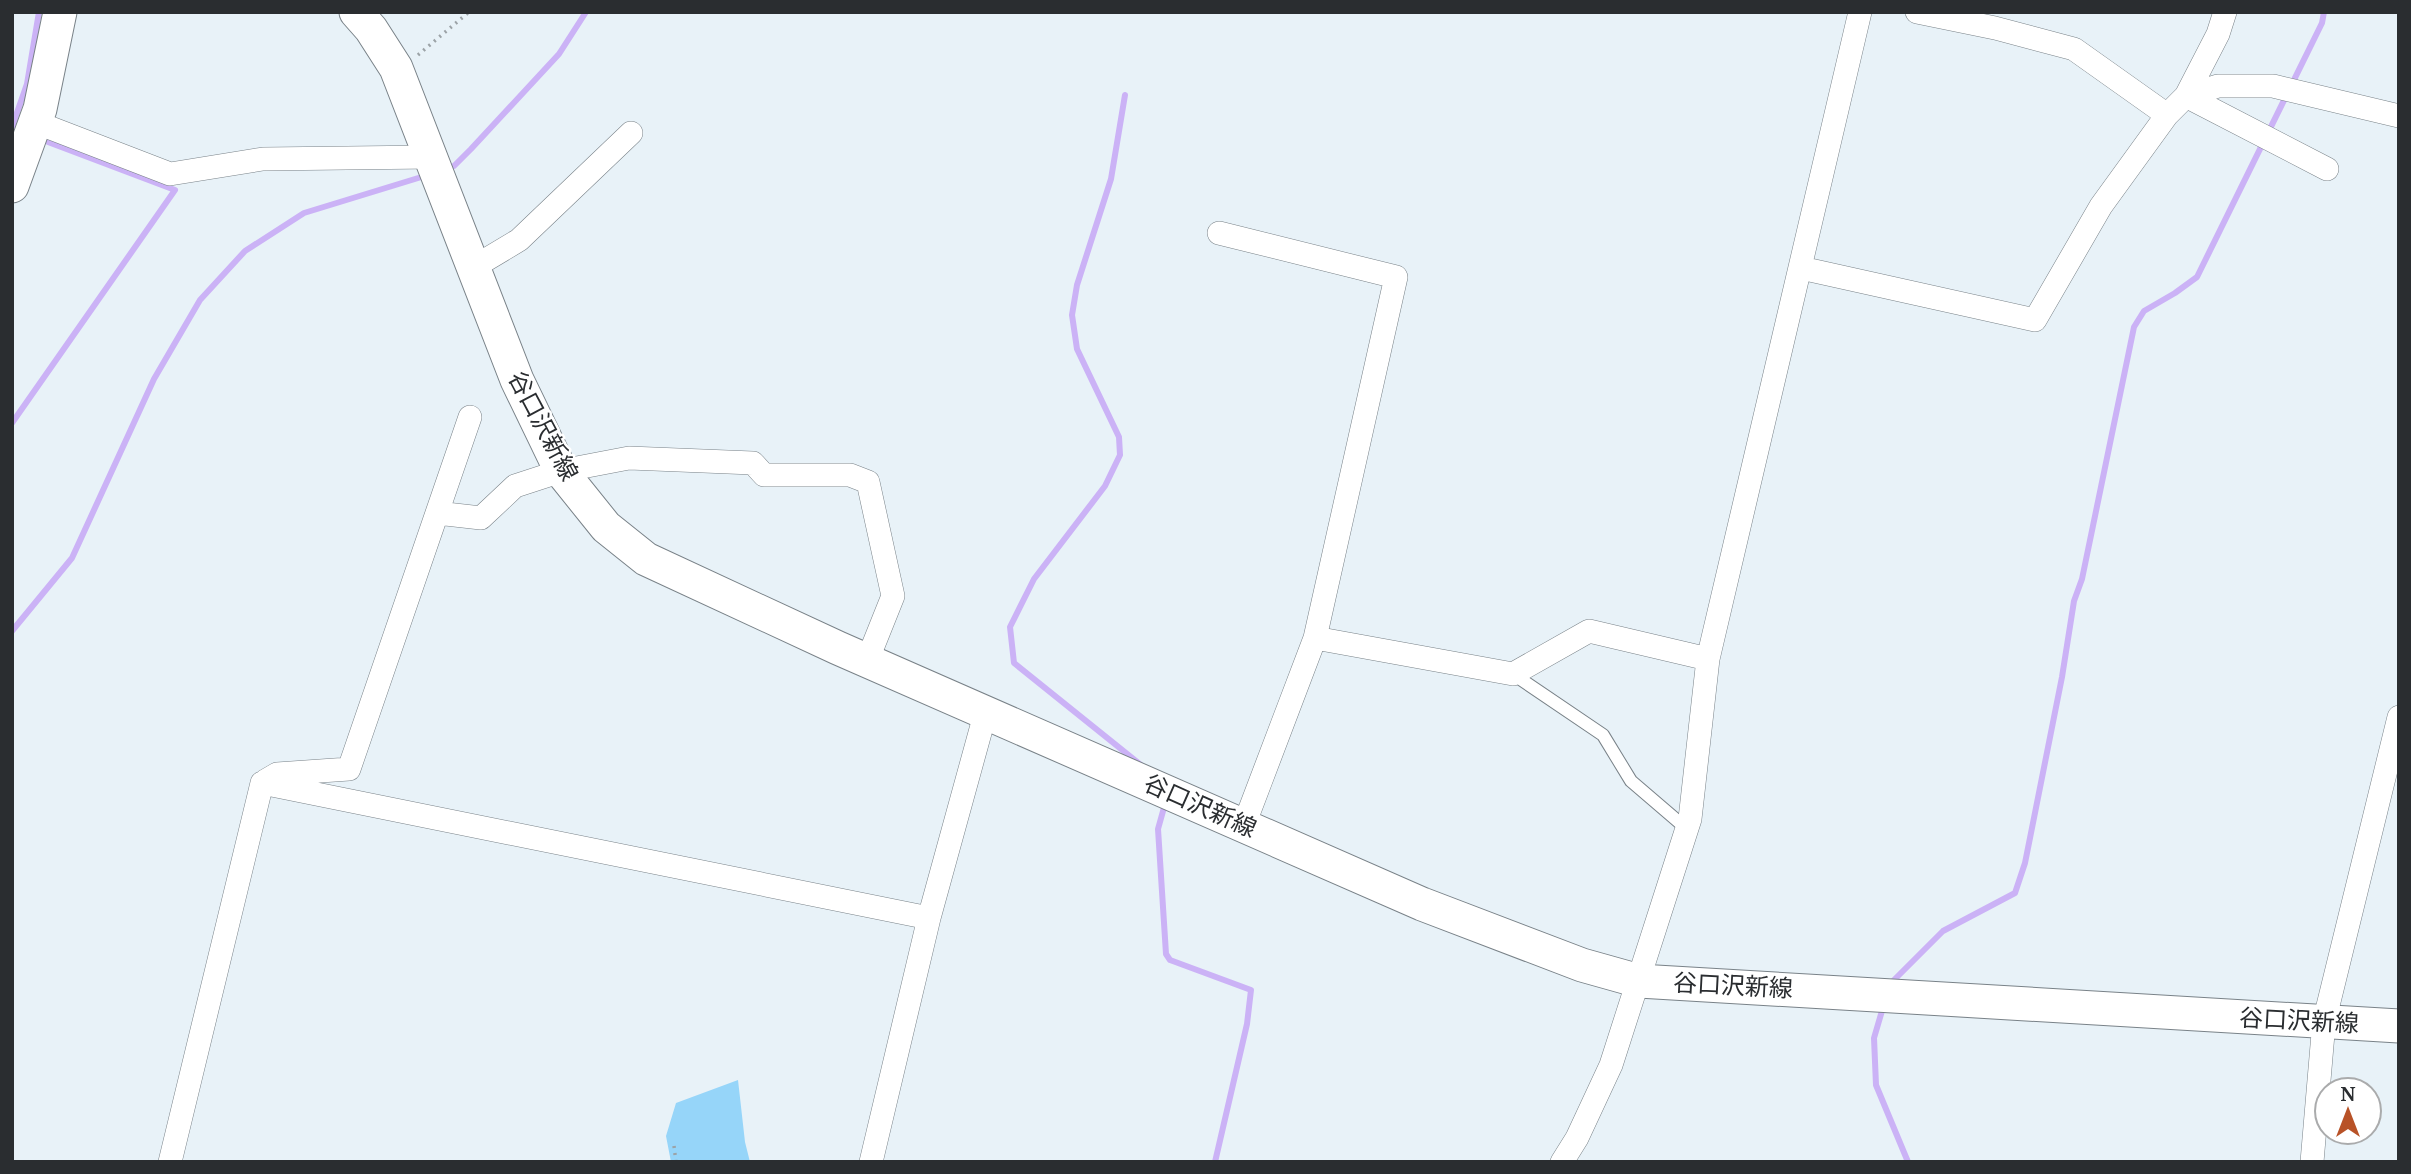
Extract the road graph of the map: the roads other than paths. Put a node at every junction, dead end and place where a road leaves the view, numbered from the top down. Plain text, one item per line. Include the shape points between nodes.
1 (60, 12) edge
2 (356, 12) edge
3 (1860, 12) edge
4 (1917, 12) edge
5 (2225, 12) edge
6 (1996, 20) edge
7 (2186, 96) junction
8 (2167, 115) junction
9 (2399, 116) edge
10 (36, 122) junction
11 (631, 132) dead end
12 (431, 156) junction
13 (2327, 169) dead end
14 (12, 186) edge
15 (1219, 233) dead end
16 (474, 267) junction
17 (1801, 268) junction
18 (470, 417) dead end
19 (561, 471) junction
20 (437, 513) junction
21 (1315, 638) junction
22 (1708, 659) junction
23 (867, 661) junction
24 (1513, 674) junction
25 (986, 711) junction
26 (2399, 717) edge
27 (262, 783) junction
28 (1244, 825) junction
29 (1687, 829) junction
30 (929, 918) junction
31 (1639, 981) junction
32 (2324, 1022) junction
33 (2399, 1026) edge
34 (1577, 1138) junction
35 (170, 1162) edge
36 (871, 1162) edge
37 (1562, 1162) edge
38 (1580, 1162) edge
39 (2312, 1162) edge

1 - 10 main road
2 - 12 main road, 谷口沢新線 via 396,68
3 - 17 street
4 - 6 street
5 - 7 street
6 - 8 street via 2074,49
7 - 8 street
7 - 9 street via 2218,86 2273,86
7 - 13 street
8 - 17 street via 2101,206 2035,320
10 - 12 street via 170,174 263,159
10 - 14 main road
11 - 16 street via 519,240
12 - 16 main road, 谷口沢新線
15 - 21 street via 1396,277
16 - 19 main road, 谷口沢新線 via 517,380
17 - 22 street
18 - 20 street
19 - 20 street via 515,486 481,518
19 - 23 main road, 谷口沢新線 via 606,527 646,559
19 - 23 street via 629,458 753,463 764,475 850,475 868,482 893,596
20 - 27 street via 349,769 277,774
21 - 24 street
21 - 28 street
22 - 24 street via 1589,631
22 - 29 street
23 - 25 main road, 谷口沢新線
24 - 29 lane via 1602,735 1631,781
25 - 28 main road, 谷口沢新線
25 - 30 street
26 - 32 street
27 - 30 street
27 - 35 street
28 - 31 main road, 谷口沢新線 via 1422,904 1581,965
29 - 31 street
30 - 36 street
31 - 32 main road, 谷口沢新線
31 - 34 street via 1611,1065
32 - 33 main road, 谷口沢新線
32 - 39 street
34 - 37 street
34 - 38 street

